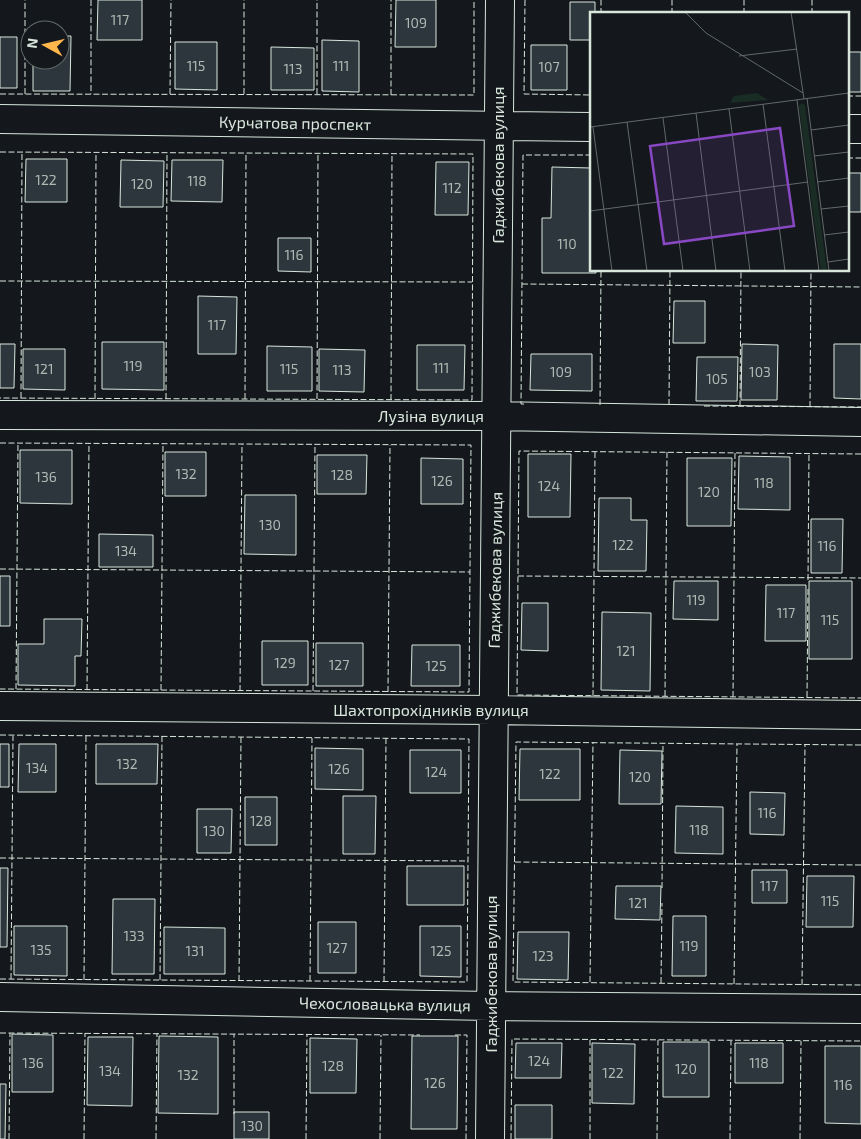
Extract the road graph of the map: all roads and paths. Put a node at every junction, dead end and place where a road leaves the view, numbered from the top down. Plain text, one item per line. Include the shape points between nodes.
1 (500, 0) edge
2 (0, 119) edge
3 (499, 126) junction
4 (590, 127) edge
5 (848, 129) edge
6 (861, 129) edge
7 (0, 415) edge
8 (497, 416) junction
9 (861, 422) edge
10 (0, 706) edge
11 (493, 710) junction
12 (861, 716) edge
13 (0, 997) edge
14 (490, 1006) junction
15 (861, 1009) edge
16 (490, 1139) edge

1 - 3 street, Гаджибекова вулиця
2 - 3 street, Курчатова проспект
3 - 4 street, Курчатова проспект
3 - 8 street, Гаджибекова вулиця
5 - 6 street
7 - 8 street, Лузіна вулиця
8 - 9 street, Лузіна вулиця
8 - 11 street, Гаджибекова вулиця
10 - 11 street, Шахтопрохідників вулиця
11 - 12 street, Шахтопрохідників вулиця
11 - 14 street, Гаджибекова вулиця
13 - 14 street, Чехословацька вулиця
14 - 15 street, Чехословацька вулиця
14 - 16 street, Гаджибекова вулиця

